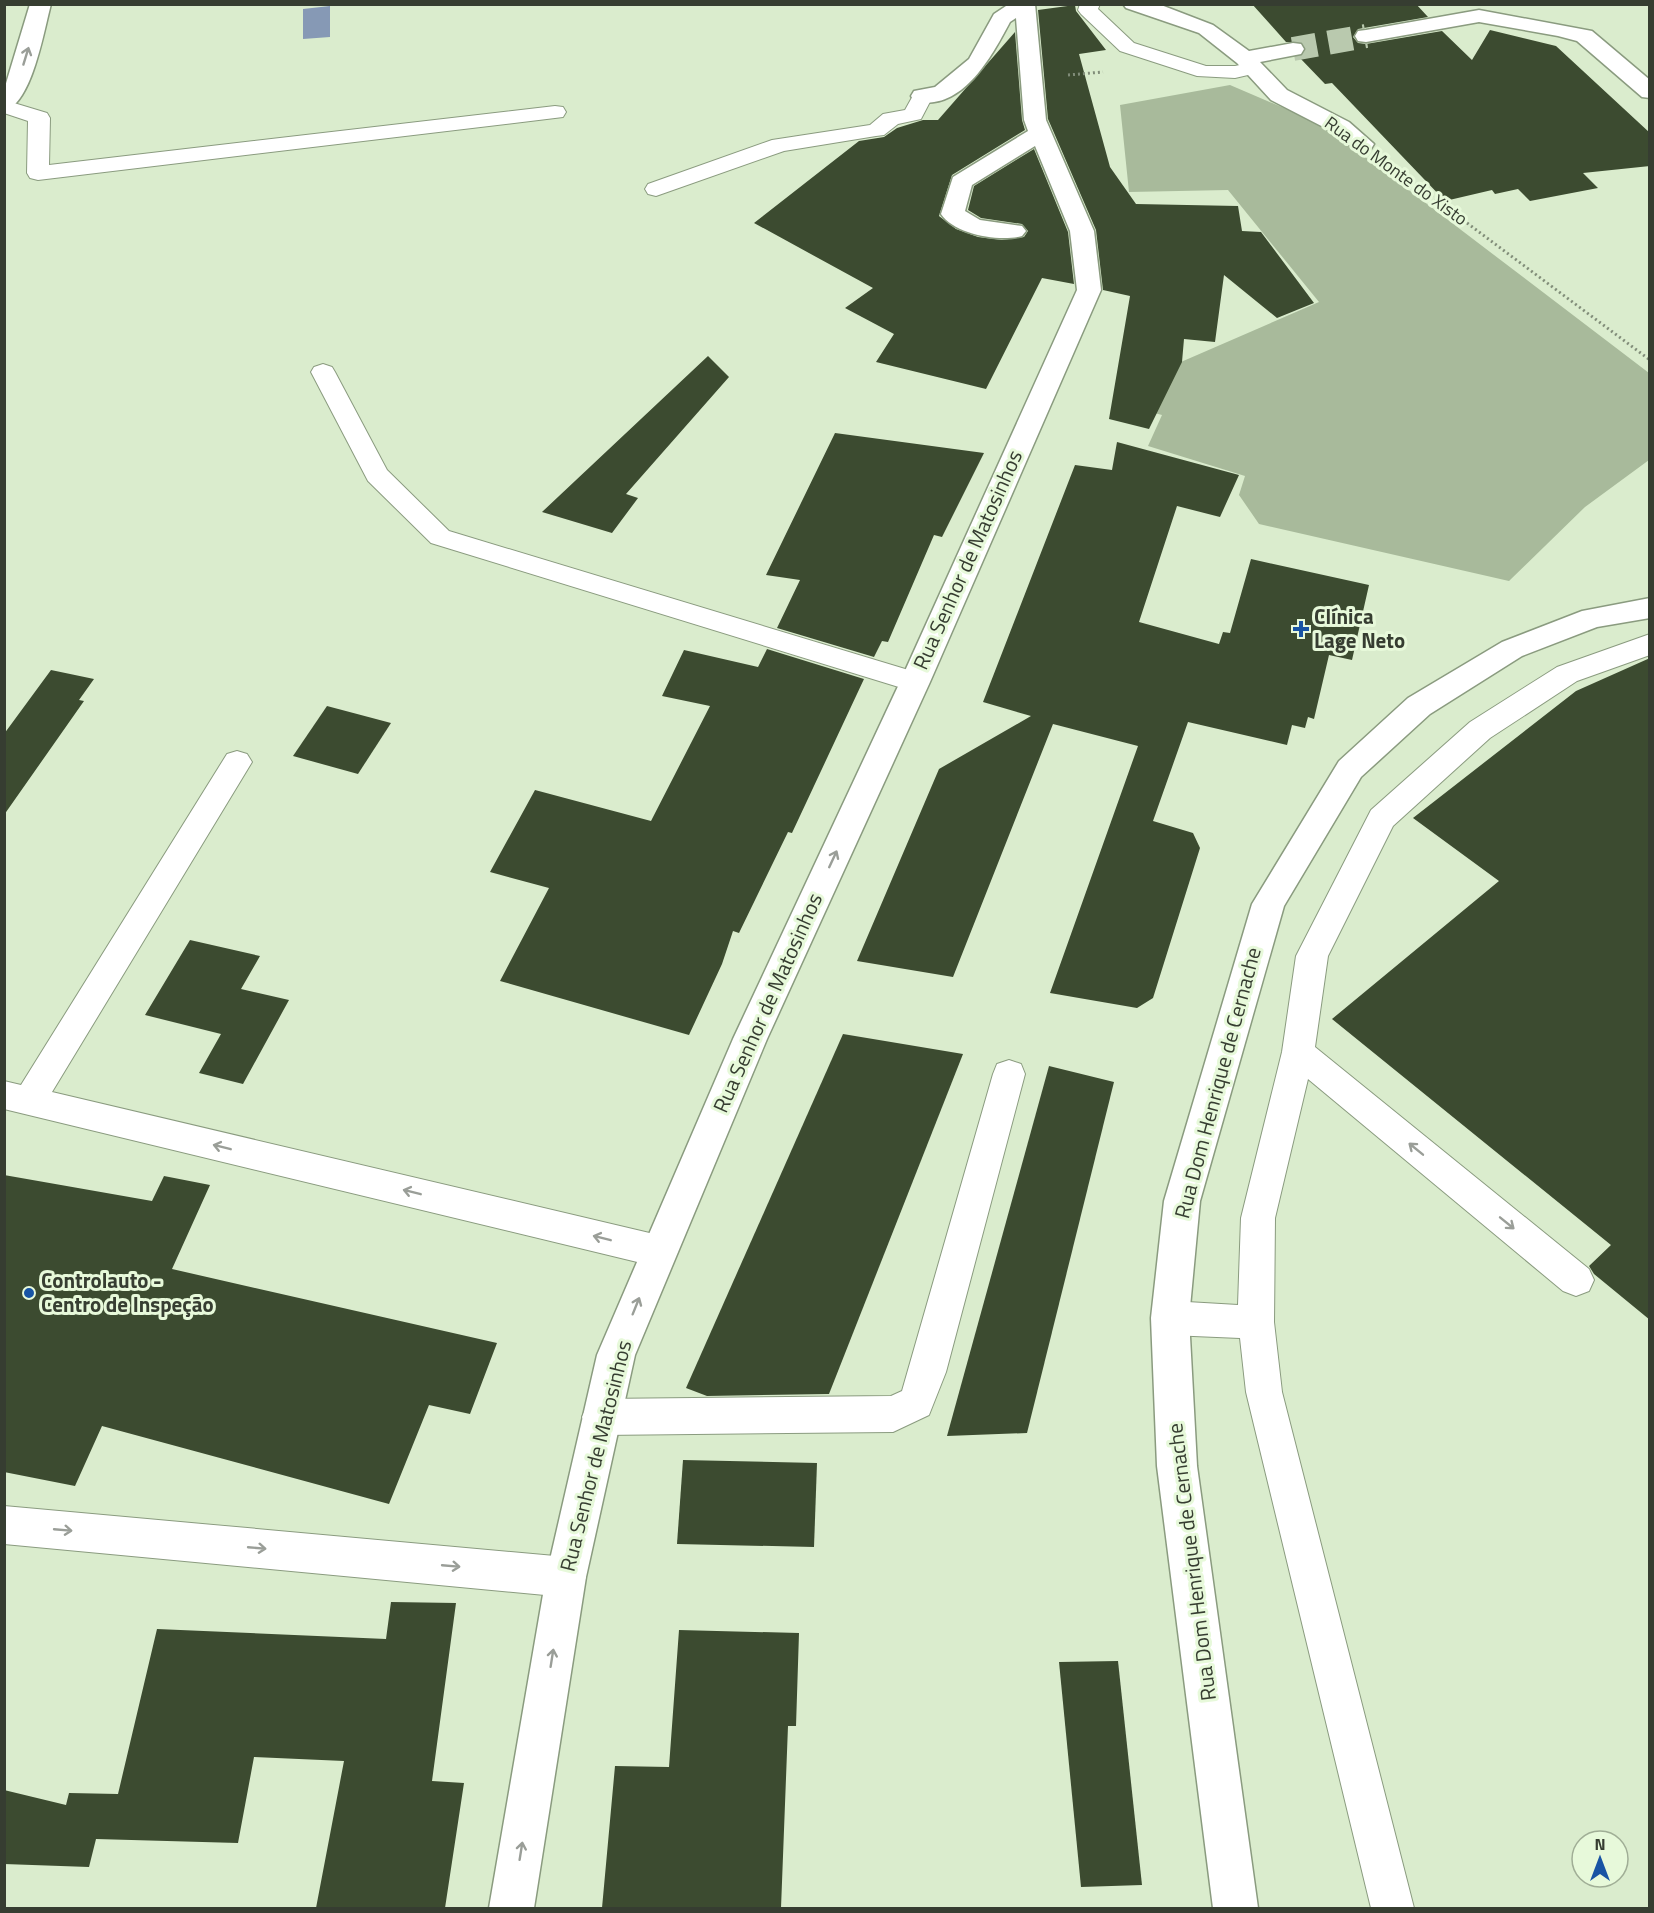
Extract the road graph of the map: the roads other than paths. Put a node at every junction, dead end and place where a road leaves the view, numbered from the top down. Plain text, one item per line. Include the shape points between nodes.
1 (41, 4) edge
2 (1025, 4) edge
3 (1090, 4) edge
4 (1133, 4) edge
5 (1366, 36) tunnel mouth
6 (1293, 49) tunnel mouth
7 (1250, 63) junction
8 (1650, 92) edge
9 (922, 96) joint
10 (4, 105) edge
11 (555, 112) dead end
12 (1041, 134) junction
13 (1363, 144) road end
14 (656, 189) dead end
15 (1014, 231) dead end
16 (323, 372) dead end
17 (1650, 608) edge
18 (1650, 644) edge
19 (915, 682) junction
20 (237, 762) dead end
21 (1298, 1052) junction
22 (1009, 1074) dead end
23 (17, 1098) edge
24 (658, 1251) junction
25 (1576, 1280) dead end
26 (1170, 1318) junction
27 (1256, 1322) junction
28 (601, 1417) junction
29 (4, 1524) edge
30 (566, 1577) junction
31 (511, 1908) edge
32 (1235, 1908) edge
33 (1392, 1908) edge

10 -> 1 street via 16,90
2 - 9 street via 1000,18 978,62 942,93
2 - 12 street, Rua Senhor de Matosinhos via 1035,120
3 - 7 lane via 1088,10 1127,47 1204,72 1235,72
4 - 7 street, Rua do Monte do Xisto via 1206,29
5 - 8 street via 1479,16 1557,30 1584,36
6 - 7 street
7 - 13 street, Rua do Monte do Xisto via 1279,95 1341,127
9 - 14 lane via 913,114 891,119 876,130 780,145
10 - 11 lane via 39,118 38,173
12 - 15 street via 961,182 953,214 974,226
12 - 19 street, Rua Senhor de Matosinhos via 1082,231 1089,290
16 - 19 lane via 377,475 440,537
17 - 26 street, Rua Dom Henrique de Cernache via 1592,618 1512,649 1419,706 1350,769 1268,904 1182,1202
18 - 21 lane via 1568,674 1480,730 1382,818 1312,956
24 -> 19 street, Rua Senhor de Matosinhos via 750,1039
20 - 23 lane
21 - 25 lane
21 - 27 lane via 1258,1218
22 - 28 lane via 928,1372 916,1403 893,1414
24 -> 23 lane
28 -> 24 street, Rua Senhor de Matosinhos via 616,1355
26 - 27 lane
26 - 32 street, Rua Dom Henrique de Cernache via 1178,1466
27 - 33 lane via 1264,1392
28 - 30 street, Rua Senhor de Matosinhos
29 -> 30 lane
31 -> 30 street, Rua Senhor de Matosinhos

